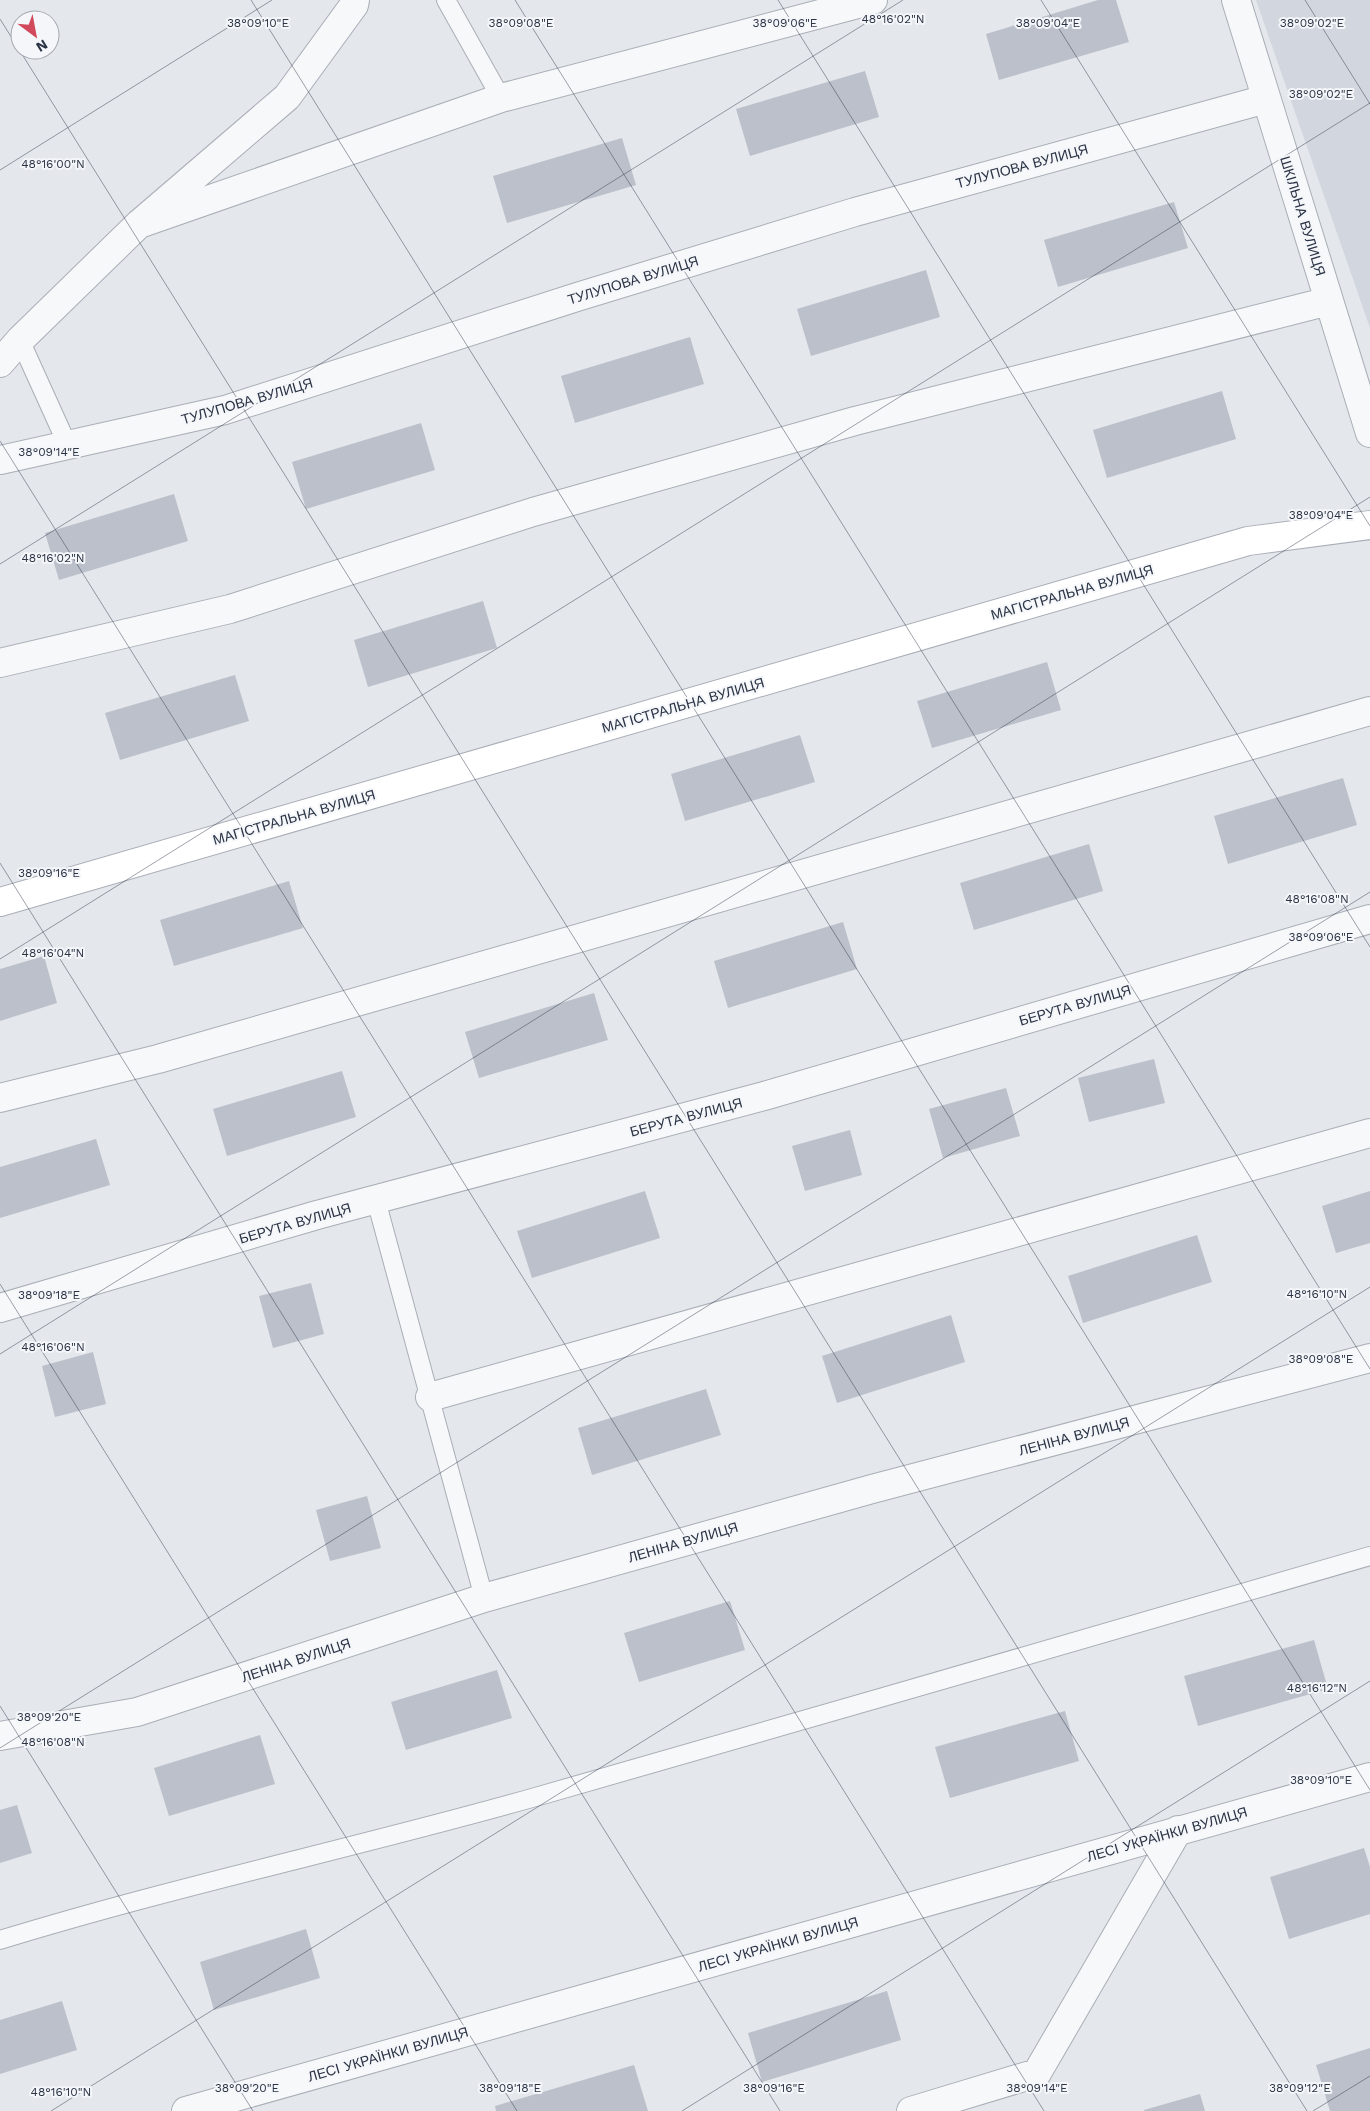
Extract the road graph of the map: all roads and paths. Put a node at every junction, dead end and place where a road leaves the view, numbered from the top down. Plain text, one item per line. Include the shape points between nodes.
1 (355, 0) edge
2 (446, 0) edge
3 (873, 0) edge
4 (1236, 0) edge
5 (501, 98) junction
6 (1266, 99) junction
7 (139, 224) junction
8 (1329, 301) junction
9 (20, 340) junction
10 (0, 363) edge
11 (1370, 432) edge
12 (68, 446) junction
13 (0, 460) edge
14 (1370, 525) edge
15 (0, 663) edge
16 (1370, 711) edge
17 (0, 902) edge
18 (1370, 919) edge
19 (0, 1098) edge
20 (1370, 1133) edge
21 (376, 1200) junction
22 (0, 1308) edge
23 (1370, 1358) edge
24 (430, 1397) junction
25 (1370, 1556) edge
26 (484, 1598) junction
27 (0, 1736) edge
28 (1370, 1777) edge
29 (1178, 1830) junction
30 (0, 1940) edge
31 (186, 2111) edge
32 (911, 2111) edge

1 - 7 street via 287,97
2 - 5 lane
3 - 5 street
4 - 6 street, ШКІЛЬНА ВУЛИЦЯ
5 - 7 street
6 - 8 street, ШКІЛЬНА ВУЛИЦЯ
6 - 12 street, ТУЛУПОВА ВУЛИЦЯ via 854,212 225,410
7 - 9 street
8 - 11 street, ШКІЛЬНА ВУЛИЦЯ
8 - 15 street via 855,421 533,512 230,609
9 - 10 street
9 - 12 lane
12 - 13 street, ТУЛУПОВА ВУЛИЦЯ
14 - 17 main road, МАГІСТРАЛЬНА ВУЛИЦЯ via 1248,541
16 - 19 street via 158,1059
18 - 21 street, БЕРУТА ВУЛИЦЯ via 764,1096
20 - 24 street
21 - 22 street, БЕРУТА ВУЛИЦЯ
21 - 24 lane
23 - 26 street, ЛЕНІНА ВУЛИЦЯ via 872,1489
24 - 26 lane
25 - 30 lane via 529,1799 92,1912
26 - 27 street, ЛЕНІНА ВУЛИЦЯ via 138,1712
28 - 29 street, ЛЕСІ УКРАЇНКИ ВУЛИЦЯ
29 - 31 street, ЛЕСІ УКРАЇНКИ ВУЛИЦЯ
29 - 32 street via 1037,2073

